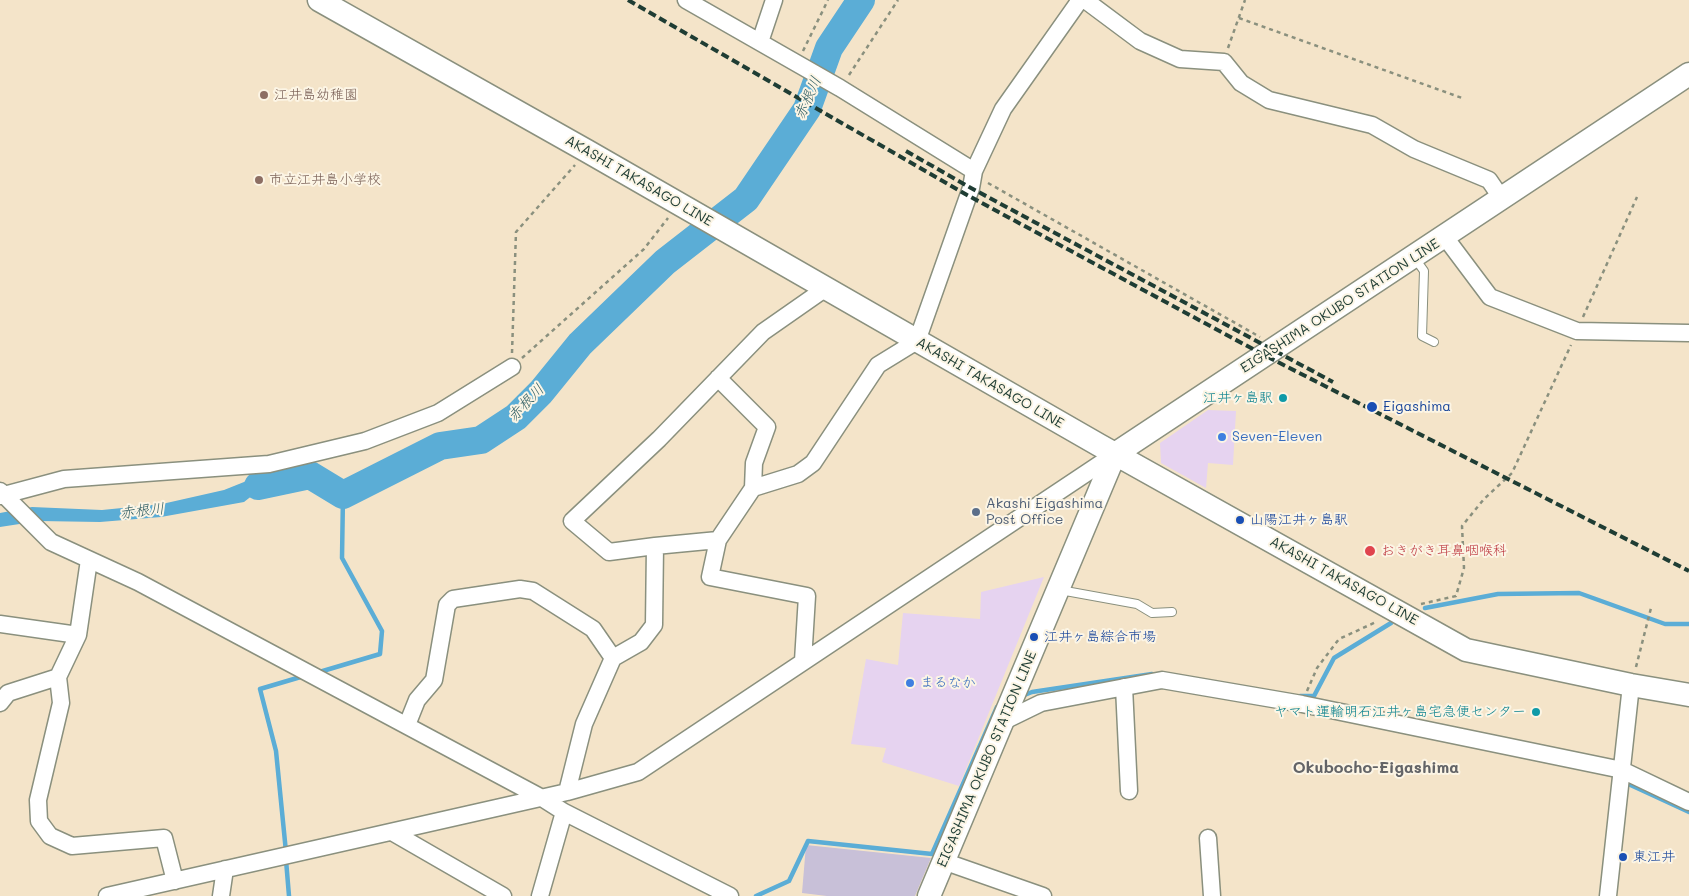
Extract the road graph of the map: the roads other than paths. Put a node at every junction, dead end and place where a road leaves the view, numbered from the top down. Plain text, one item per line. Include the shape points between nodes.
1 (319, 0) edge
2 (686, 0) edge
3 (774, 0) edge
4 (1080, 0) edge
5 (1085, 0) edge
6 (760, 42) junction
7 (1689, 74) edge
8 (974, 171) junction
9 (1502, 199) junction
10 (1445, 238) junction
11 (1414, 257) junction
12 (826, 288) junction
13 (1689, 333) edge
14 (917, 341) junction
15 (1434, 342) dead end
16 (512, 367) road end
17 (718, 378) junction
18 (1115, 454) junction
19 (753, 488) junction
20 (1, 494) edge
21 (718, 540) junction
22 (655, 546) junction
23 (89, 560) junction
24 (1058, 589) junction
25 (1172, 612) dead end
26 (0, 624) edge
27 (78, 635) junction
28 (613, 658) junction
29 (803, 661) junction
30 (58, 677) junction
31 (1631, 685) junction
32 (1124, 687) junction
33 (1689, 695) edge
34 (0, 703) edge
35 (1002, 722) junction
36 (406, 725) junction
37 (1622, 770) junction
38 (1129, 791) dead end
39 (567, 792) junction
40 (542, 798) junction
41 (1689, 802) edge
42 (564, 812) junction
43 (392, 832) junction
44 (1208, 838) dead end
45 (944, 861) junction
46 (225, 869) junction
47 (175, 881) junction
48 (108, 896) edge
49 (221, 896) edge
50 (503, 896) edge
51 (540, 896) edge
52 (730, 896) edge
53 (929, 896) edge
54 (1043, 896) edge
55 (1212, 896) edge
56 (1608, 896) edge

1 - 12 main road, AKASHI TAKASAGO LINE
2 - 6 street
3 - 6 street
4 - 8 street via 1003,109
5 - 9 street via 1140,41 1180,59 1224,62 1241,83 1269,100 1372,126 1414,149 1489,180
6 - 8 street
7 - 9 main road, EIGASHIMA OKUBO STATION LINE
8 - 14 street via 971,188
9 - 10 main road, EIGASHIMA OKUBO STATION LINE
10 - 11 main road, EIGASHIMA OKUBO STATION LINE
10 - 13 street via 1490,297 1577,332
11 - 15 lane via 1424,271 1422,336
11 - 18 main road, EIGASHIMA OKUBO STATION LINE
12 - 14 main road, AKASHI TAKASAGO LINE
12 - 17 street via 763,332
14 - 18 main road, AKASHI TAKASAGO LINE
14 - 19 street via 878,365 813,463 798,474
16 - 20 street via 438,413 365,441 269,464 64,478
17 - 19 street via 767,427 754,463
17 - 22 street via 572,521 609,552
18 - 24 main road, EIGASHIMA OKUBO STATION LINE
18 - 29 street
18 - 31 main road, AKASHI TAKASAGO LINE via 1466,650
19 - 21 street
20 - 23 street via 51,542
21 - 22 street
21 - 29 street via 710,577 807,596
22 - 28 street via 654,625 641,642
23 - 27 street
23 - 36 street via 138,582
24 - 25 lane via 1137,604 1152,613
24 - 35 main road, EIGASHIMA OKUBO STATION LINE
26 - 27 street
27 - 30 street
28 - 36 street via 592,630 533,591 520,589 453,599 447,605 434,680 418,700
28 - 39 street via 584,724
29 - 39 street via 638,772
30 - 34 street via 8,693
30 - 47 street via 61,703 38,800 39,821 50,836 72,846 164,838
31 - 33 main road, AKASHI TAKASAGO LINE
31 - 37 street
32 - 35 street via 1040,703
32 - 37 street via 1162,680 1302,704
32 - 38 street
35 - 45 main road, EIGASHIMA OKUBO STATION LINE
36 - 40 street
37 - 41 street
37 - 56 street
39 - 40 street
40 - 42 street
40 - 43 street
42 - 51 street
42 - 52 street
43 - 46 street
43 - 50 street
44 - 55 street
45 - 53 main road, EIGASHIMA OKUBO STATION LINE
45 - 54 street
46 - 47 street
46 - 49 street
47 - 48 street

